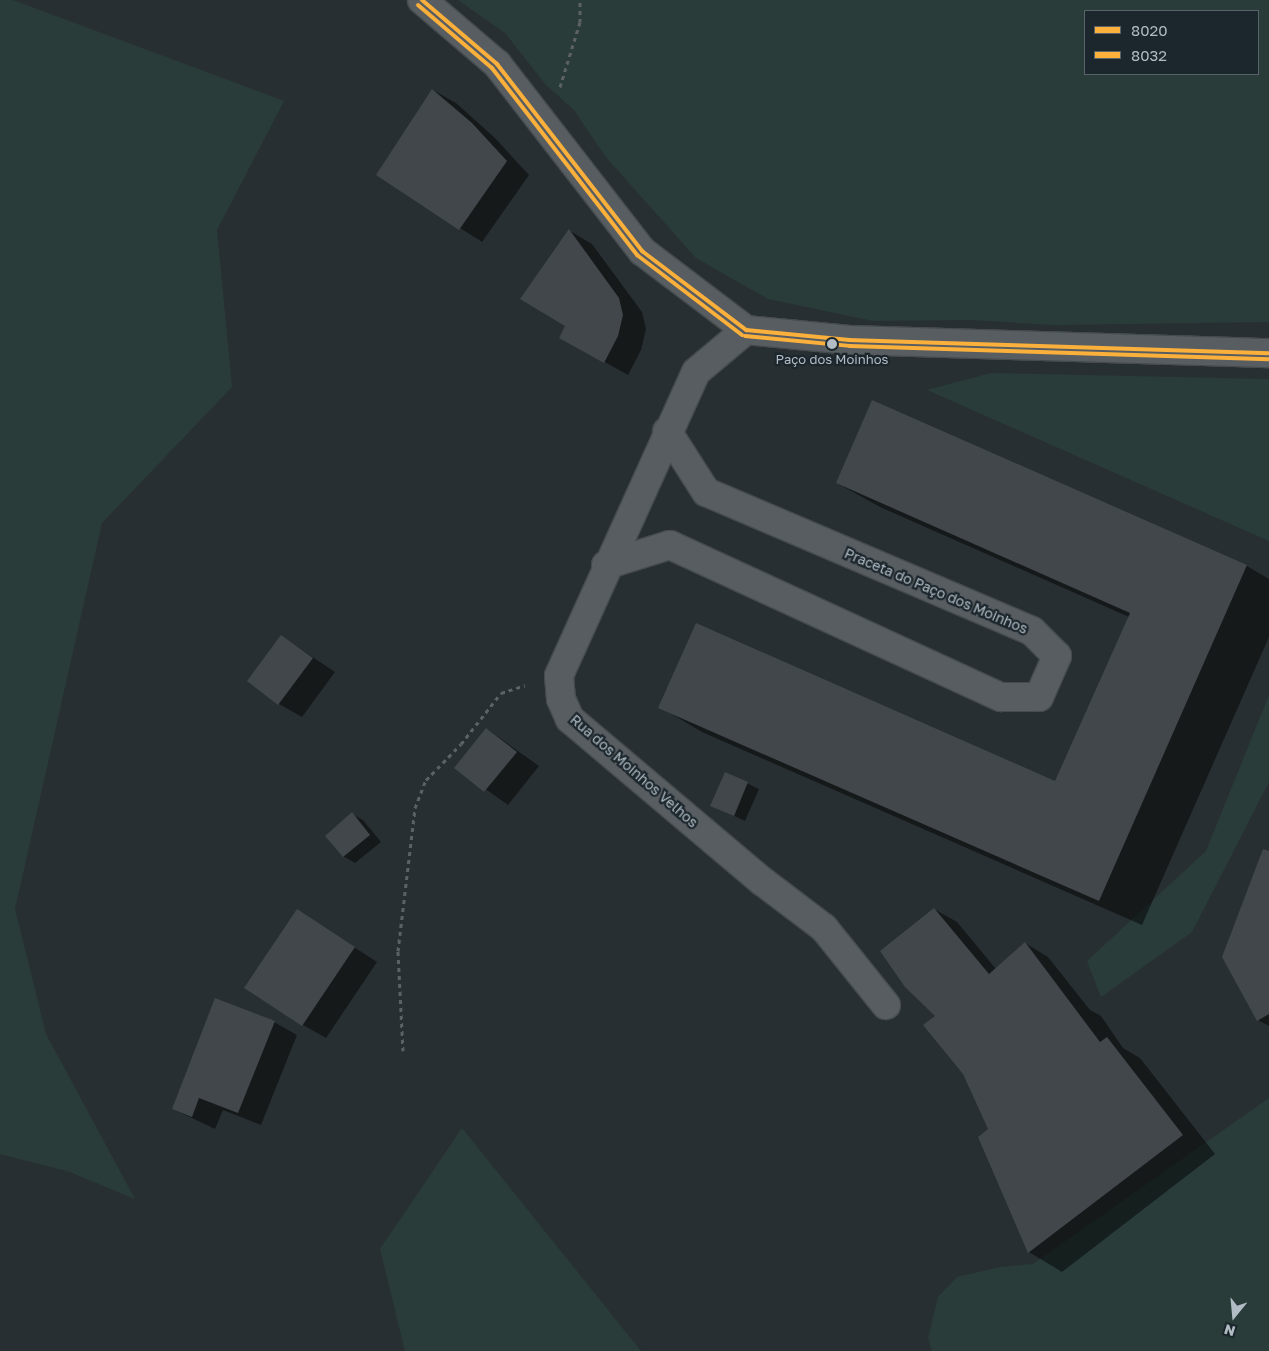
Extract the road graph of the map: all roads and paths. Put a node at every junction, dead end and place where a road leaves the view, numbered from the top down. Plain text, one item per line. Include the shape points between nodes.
1 (422, 0) edge
2 (580, 0) edge
3 (541, 120) junction
4 (746, 330) junction
5 (1269, 354) edge
6 (667, 431) junction
7 (606, 565) junction
8 (559, 676) junction
9 (886, 1005) dead end
10 (402, 1051) dead end

1 - 3 street via 497,64
2 - 3 path via 580,22 565,78
3 - 4 street via 642,251
4 - 5 street via 850,340
4 - 6 street, Rua dos Moinhos Velhos via 696,372
6 - 7 street, Rua dos Moinhos Velhos
6 - 7 street, Praceta do Paço dos Moinhos via 706,492 1032,631 1057,656 1039,697 1001,697 670,545
7 - 8 street, Rua dos Moinhos Velhos
8 - 9 street, Rua dos Moinhos Velhos via 561,699 570,719 762,881 824,928
8 - 10 path via 501,693 461,744 426,780 415,808 398,950

